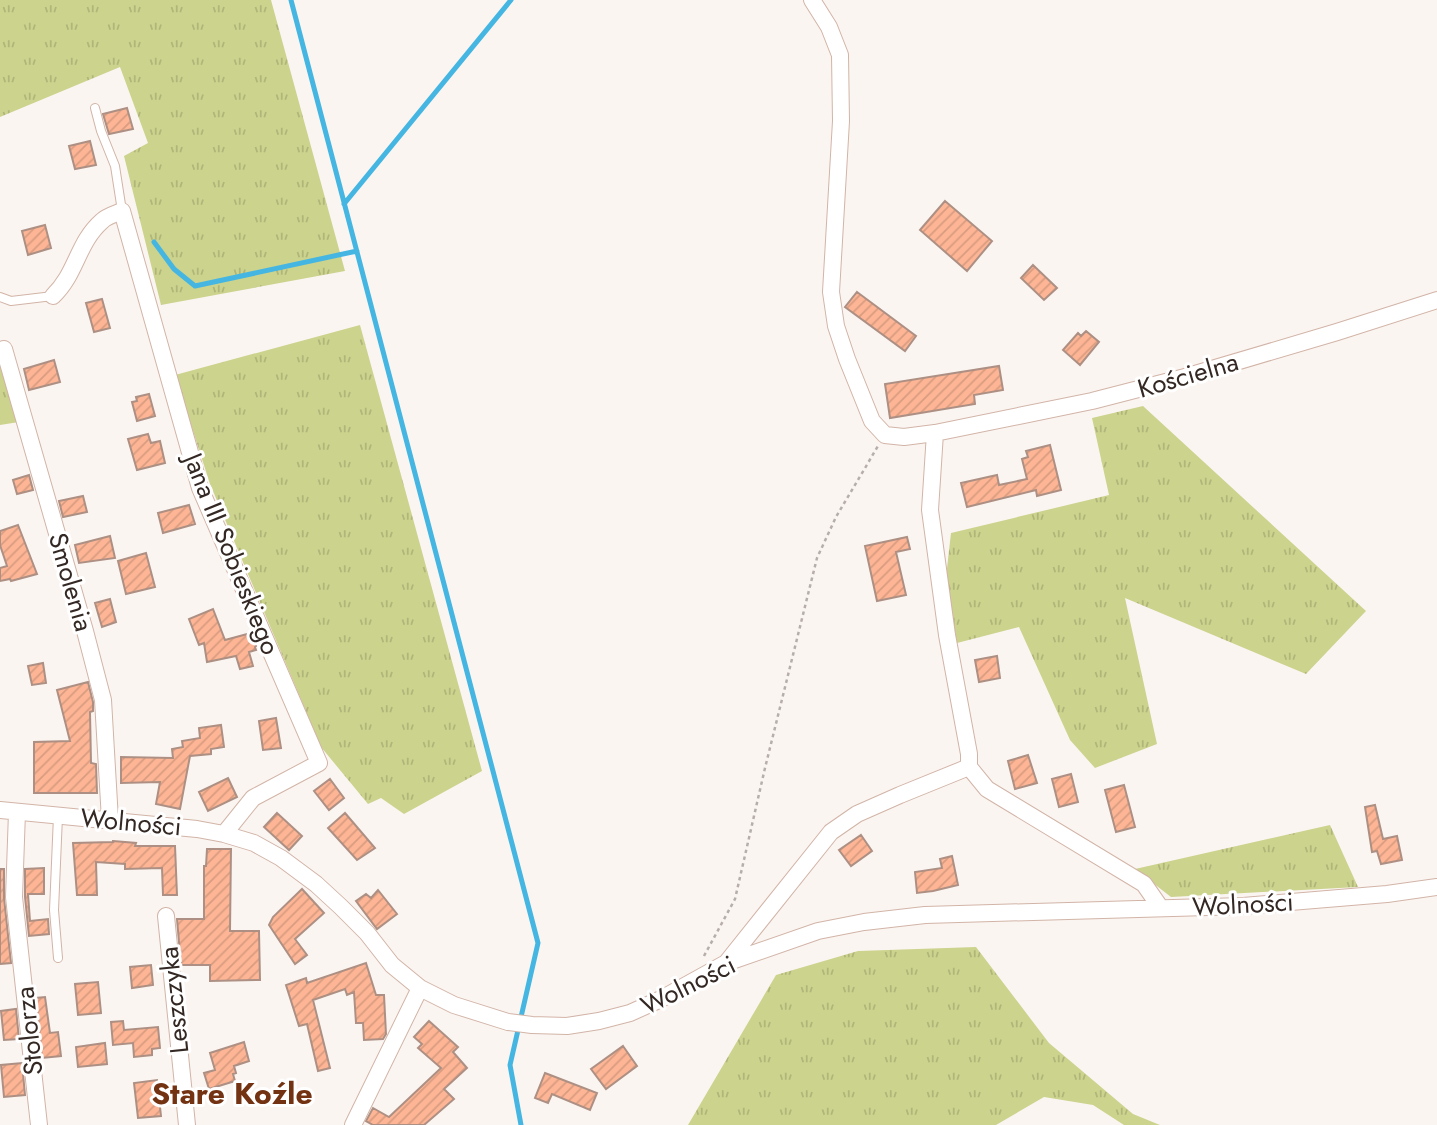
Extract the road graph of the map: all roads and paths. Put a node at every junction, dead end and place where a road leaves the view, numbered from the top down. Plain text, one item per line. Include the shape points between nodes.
1 (812, 0) edge
2 (95, 108) dead end
3 (122, 211) junction
4 (53, 296) joint
5 (0, 297) edge
6 (1437, 300) edge
7 (4, 349) dead end
8 (935, 433) junction
9 (885, 435) junction
10 (970, 768) junction
11 (0, 810) edge
12 (17, 812) junction
13 (58, 816) junction
14 (110, 820) junction
15 (224, 834) junction
16 (1437, 887) edge
17 (1160, 907) junction
18 (166, 916) dead end
19 (58, 958) dead end
20 (726, 963) junction
21 (688, 983) junction
22 (420, 988) junction
23 (39, 1125) edge
24 (187, 1125) edge
25 (353, 1125) edge

1 - 9 street via 840,55 841,121 831,292 836,326 872,421
2 - 3 lane via 115,166
3 - 4 street via 104,219 84,240 63,286
3 - 15 street, Jana III Sobieskiego via 200,488 319,763 253,798
4 - 5 lane via 11,302
6 - 8 street, Kościelna via 1185,377
7 - 14 street, Smolenia via 103,700
8 - 9 street, Kościelna
8 - 10 street via 930,510
9 - 21 path via 817,558 735,899
10 - 17 street via 987,789 1144,884
10 - 20 street via 857,814 831,832
11 - 12 street, Wolności
12 - 13 street, Wolności
12 - 23 street, Stolorza via 14,897
13 - 14 street, Wolności
13 - 19 lane via 54,910
14 - 15 street, Wolności
15 - 22 street, Wolności via 254,843 316,884 367,933 392,965
16 - 17 street, Wolności via 1242,906
17 - 20 street, Wolności via 925,915 864,922 818,931
18 - 24 street, Leszczyka
20 - 21 street, Wolności
21 - 22 street, Wolności via 630,1013 567,1026 508,1022 454,1005
22 - 25 street

